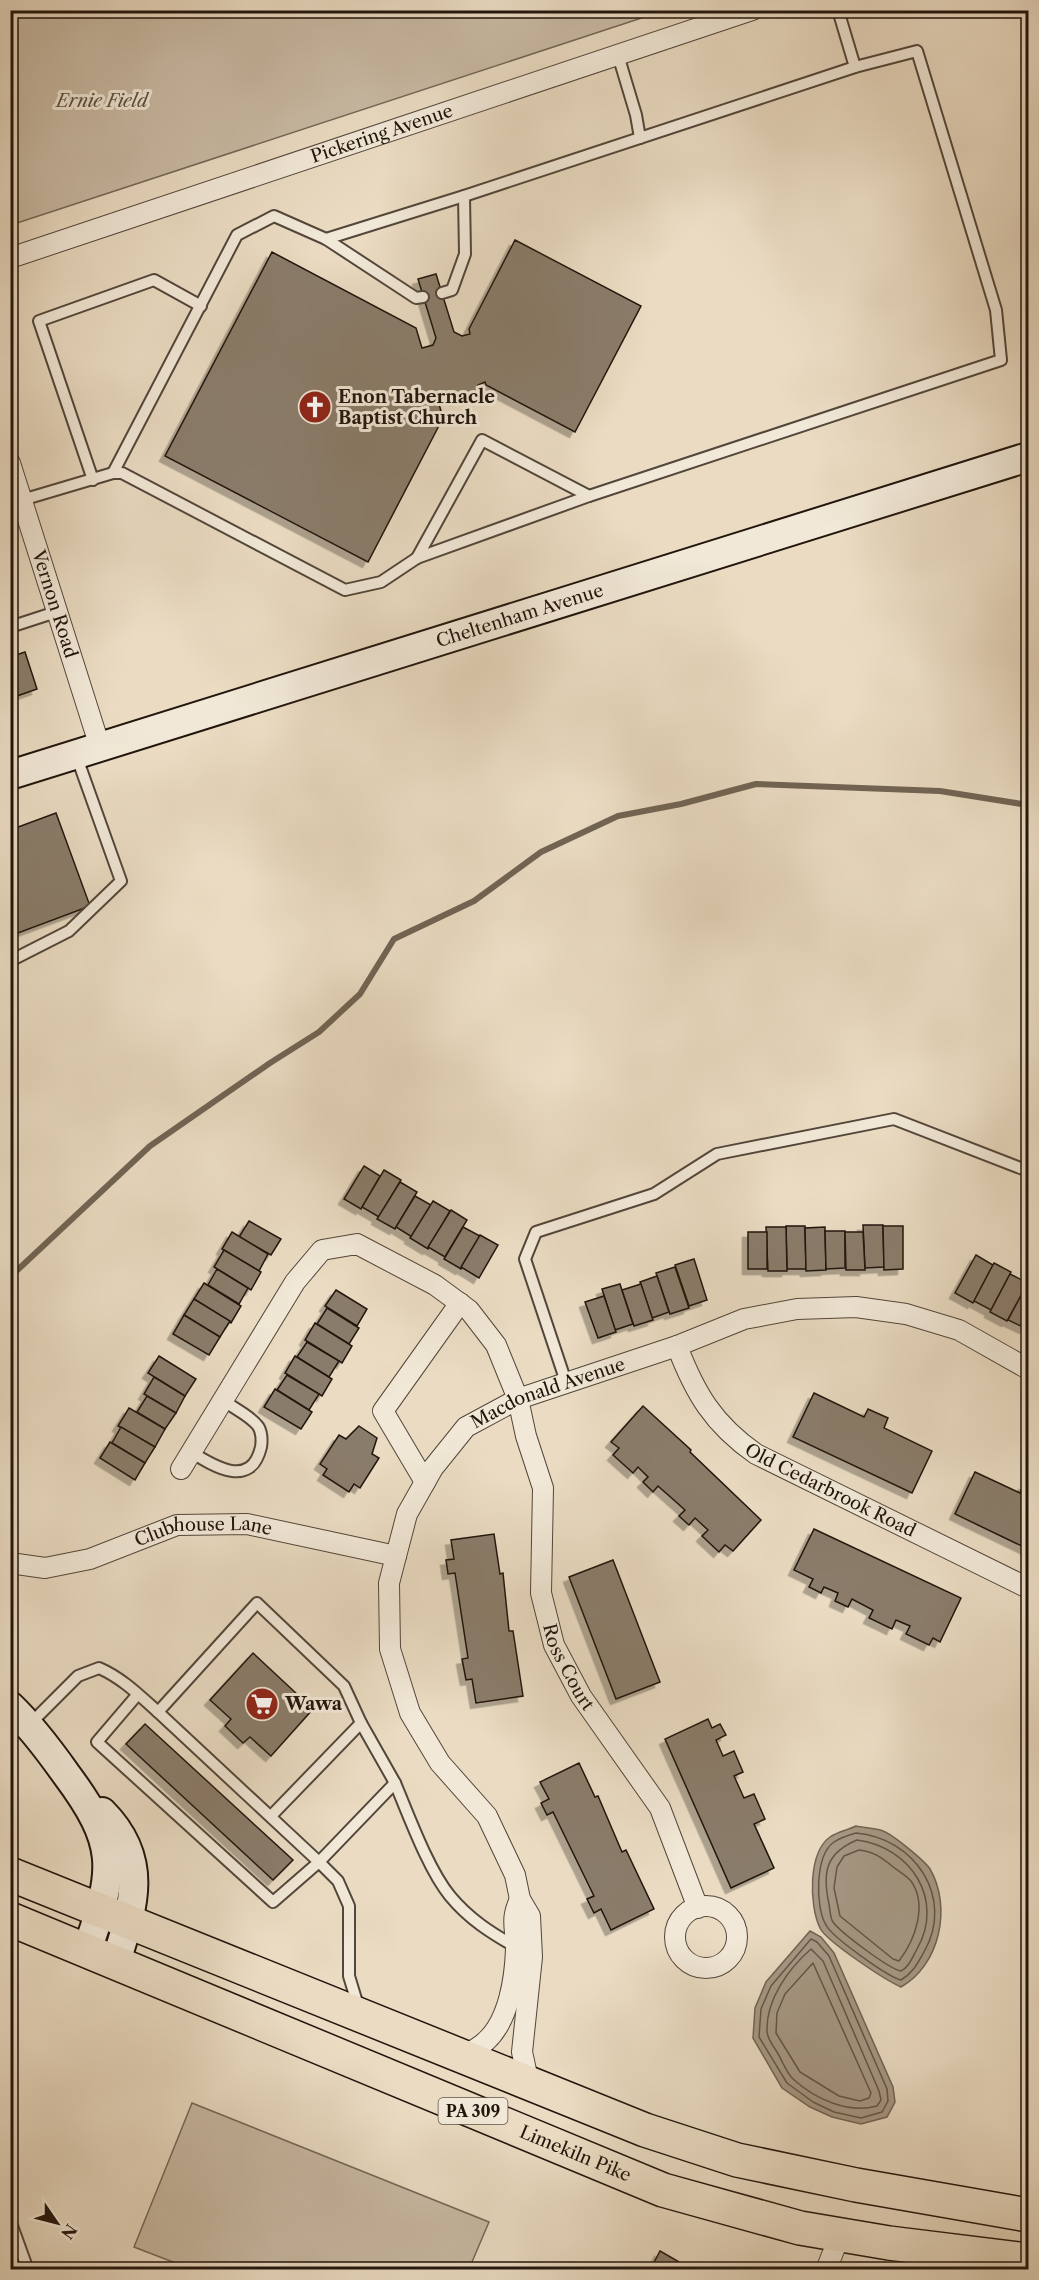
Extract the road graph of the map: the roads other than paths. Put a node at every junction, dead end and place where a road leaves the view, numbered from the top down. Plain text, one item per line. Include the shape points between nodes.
1 (753, 10) edge
2 (838, 10) edge
3 (618, 55) junction
4 (855, 67) junction
5 (640, 138) junction
6 (464, 196) junction
7 (326, 239) junction
8 (10, 258) edge
9 (442, 292) dead end
10 (423, 297) dead end
11 (201, 306) junction
12 (1029, 457) edge
13 (10, 462) edge
14 (113, 472) junction
15 (93, 480) junction
16 (589, 496) junction
17 (19, 505) edge
18 (417, 558) junction
19 (56, 612) junction
20 (10, 627) edge
21 (88, 751) junction
22 (10, 775) edge
23 (10, 961) edge
24 (1029, 1171) edge
25 (460, 1303) junction
26 (677, 1346) junction
27 (1029, 1369) edge
28 (566, 1382) junction
29 (518, 1399) junction
30 (223, 1401) junction
31 (191, 1452) junction
32 (181, 1469) dead end
33 (425, 1482) junction
34 (396, 1556) junction
35 (10, 1563) edge
36 (1029, 1588) edge
37 (138, 1694) junction
38 (158, 1712) junction
39 (20, 1715) edge
40 (361, 1723) junction
41 (395, 1783) junction
42 (271, 1816) junction
43 (319, 1862) junction
44 (10, 1874) edge
45 (520, 1899) junction
46 (698, 1908) dead end
47 (115, 1916) junction
48 (10, 1919) edge
49 (516, 1947) junction
50 (102, 1955) junction
51 (362, 2016) junction
52 (463, 2057) junction
53 (529, 2084) junction
54 (1029, 2215) edge
55 (10, 2220) edge
56 (840, 2235) junction
57 (1028, 2260) edge
58 (28, 2270) edge
59 (826, 2270) edge

1 - 3 street, Pickering Avenue
2 - 4 lane
3 - 5 lane
3 - 8 street, Pickering Avenue
4 - 5 lane
4 - 16 lane via 917,51 996,310 1001,360
5 - 6 lane
6 - 7 lane
6 - 9 lane via 465,254 452,290
7 - 10 lane via 416,298
7 - 11 lane via 274,216 237,235
11 - 14 lane
11 - 15 lane via 154,280 39,321
12 - 21 main road, Cheltenham Avenue
13 - 17 street, Vernon Road
14 - 15 lane
14 - 18 lane via 131,476 345,590 381,582
15 - 17 lane
16 - 18 lane
16 - 18 lane via 482,440
17 - 19 street, Vernon Road
19 - 20 lane
19 - 21 street, Vernon Road
21 - 22 main road, Cheltenham Avenue
21 - 23 lane via 121,881 69,931
24 - 28 lane via 894,1119 717,1154 654,1194 536,1233 525,1259
25 - 29 street, Ross Court via 496,1345
25 - 30 street, Ross Court via 435,1284 357,1244 322,1250 296,1282
25 - 33 street via 383,1411
26 - 27 street, Macdonald Avenue via 744,1319 797,1309 856,1308 906,1314 959,1330
26 - 28 street, Macdonald Avenue
26 - 36 street, Old Cedarbrook Road via 701,1401 727,1432 756,1454
28 - 29 street, Macdonald Avenue
29 - 33 street, Macdonald Avenue via 466,1427
29 - 46 street, Ross Court via 525,1436 543,1488 541,1593 554,1645 581,1696 660,1808
30 - 31 street
30 - 31 lane via 258,1425 262,1441 258,1460 246,1469 227,1471
31 - 32 street
33 - 34 street, Macdonald Avenue via 407,1514
34 - 35 street, Clubhouse Lane via 247,1524 177,1525 90,1559 45,1568
34 - 45 street, Macdonald Avenue via 389,1583 390,1649 410,1713 440,1763 487,1816 515,1875
37 - 38 lane
37 - 39 lane via 99,1668 78,1677
37 - 43 lane via 97,1742 273,1902
38 - 40 lane via 257,1603 344,1686
38 - 42 lane
39 - 47 main road via 87,1801 105,1839
40 - 41 lane
40 - 42 lane
41 - 43 lane
41 - 49 lane via 448,1894 485,1930
42 - 43 lane
43 - 51 lane via 338,1881 350,1906 349,1976
44 - 47 highway, PA 309
45 - 49 street, Macdonald Avenue via 513,1916
45 - 53 street, Macdonald Avenue via 530,1916 532,1957 522,2052
47 - 50 main road
47 - 51 highway, PA 309
48 - 50 highway, PA 309
49 - 52 street, Macdonald Avenue via 507,2008 488,2041
50 - 56 highway, Limekiln Pike / PA 309 via 663,2190 732,2211
51 - 52 highway, PA 309
52 - 53 highway, PA 309
53 - 54 highway, PA 309 via 645,2130 737,2160
55 - 58 lane
56 - 57 highway, Limekiln Pike / PA 309
56 - 59 street

